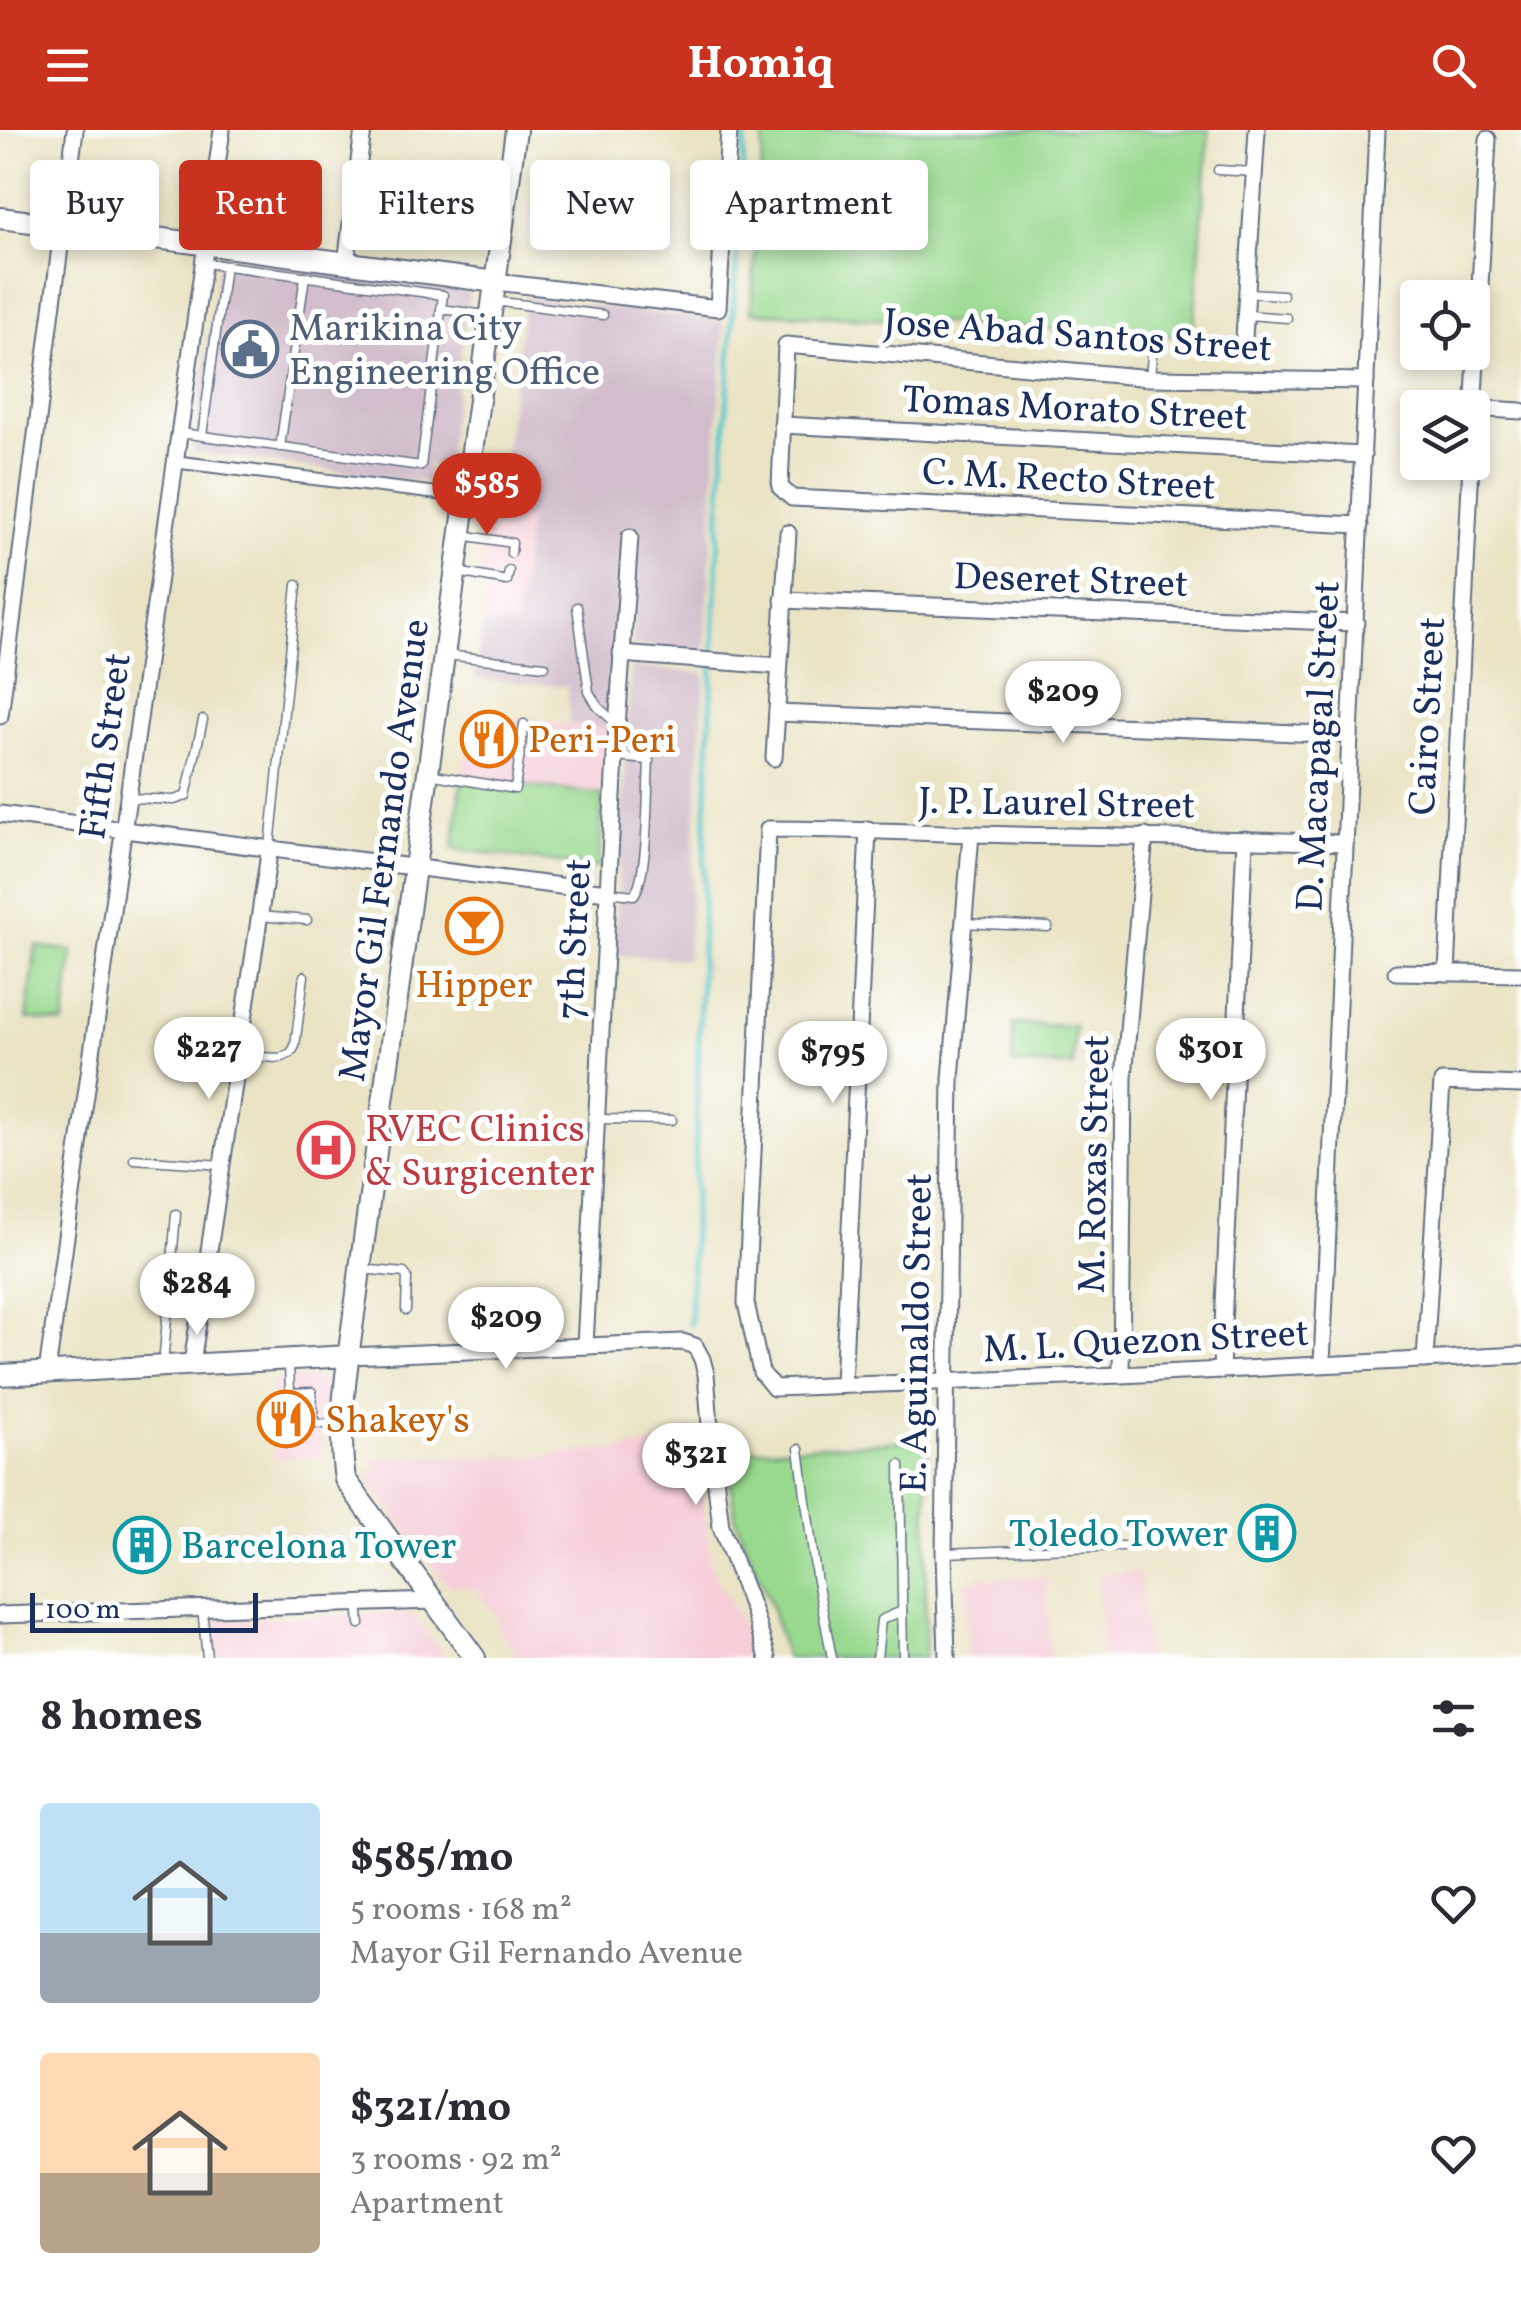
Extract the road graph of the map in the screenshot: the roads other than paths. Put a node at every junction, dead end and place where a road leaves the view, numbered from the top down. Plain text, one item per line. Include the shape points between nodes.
1 (75, 130) edge
2 (222, 130) edge
3 (362, 130) edge
4 (516, 130) edge
5 (729, 130) edge
6 (1257, 130) edge
7 (1377, 130) edge
8 (1488, 140) dead end
9 (71, 160) edge
10 (1218, 170) dead end
11 (1254, 172) junction
12 (0, 218) edge
13 (30, 222) edge
14 (159, 245) edge
15 (59, 250) edge
16 (206, 254) junction
17 (346, 263) junction
18 (224, 266) junction
19 (304, 276) junction
20 (1247, 294) junction
21 (1283, 294) dead end
22 (494, 300) junction
23 (441, 309) junction
24 (603, 315) dead end
25 (1245, 316) junction
26 (1287, 318) dead end
27 (1244, 338) dead end
28 (1153, 344) dead end
29 (433, 376) junction
30 (1150, 378) junction
31 (1366, 382) junction
32 (483, 383) junction
33 (1474, 390) edge
34 (1490, 409) edge
35 (1521, 411) edge
36 (782, 425) junction
37 (181, 433) junction
38 (202, 436) junction
39 (280, 447) junction
40 (1363, 455) junction
41 (177, 462) junction
42 (1470, 480) edge
43 (467, 498) junction
44 (1360, 524) junction
45 (788, 532) dead end
46 (462, 535) junction
47 (630, 536) dead end
48 (511, 553) dead end
49 (0, 568) edge
50 (17, 570) junction
51 (508, 571) dead end
52 (457, 572) junction
53 (296, 586) dead end
54 (783, 600) junction
55 (576, 607) dead end
56 (6, 617) edge
57 (1356, 622) junction
58 (621, 654) junction
59 (446, 655) junction
60 (545, 666) dead end
61 (779, 666) junction
62 (777, 712) junction
63 (0, 716) edge
64 (203, 720) dead end
65 (524, 724) dead end
66 (617, 724) junction
67 (1350, 735) junction
68 (615, 757) junction
69 (774, 758) dead end
70 (429, 774) junction
71 (129, 798) junction
72 (0, 814) edge
73 (125, 828) junction
74 (868, 829) junction
75 (970, 834) junction
76 (1145, 836) junction
77 (1245, 838) junction
78 (1346, 843) junction
79 (270, 847) junction
80 (416, 866) junction
81 (608, 892) junction
82 (260, 916) junction
83 (307, 920) dead end
84 (964, 923) junction
85 (1048, 927) dead end
86 (1396, 972) dead end
87 (1446, 973) junction
88 (1521, 974) edge
89 (304, 976) dead end
90 (239, 1056) junction
91 (1521, 1085) edge
92 (596, 1119) junction
93 (672, 1120) dead end
94 (134, 1160) dead end
95 (222, 1165) junction
96 (176, 1214) dead end
97 (360, 1269) junction
98 (406, 1310) dead end
99 (586, 1346) junction
100 (1521, 1354) edge
101 (350, 1356) junction
102 (288, 1359) junction
103 (1425, 1360) junction
104 (192, 1363) junction
105 (1322, 1364) junction
106 (163, 1365) junction
107 (1222, 1370) junction
108 (47, 1372) junction
109 (0, 1375) edge
110 (1121, 1375) junction
111 (947, 1381) junction
112 (844, 1385) junction
113 (774, 1388) joint
114 (342, 1426) junction
115 (799, 1450) dead end
116 (900, 1465) dead end
117 (1122, 1546) dead end
118 (944, 1553) junction
119 (432, 1601) junction
120 (358, 1602) junction
121 (202, 1607) junction
122 (902, 1612) junction
123 (0, 1615) edge
124 (360, 1624) dead end
125 (946, 1657) edge
126 (207, 1658) edge
127 (475, 1658) edge
128 (768, 1658) edge
129 (832, 1658) edge
130 (878, 1658) edge
131 (903, 1658) edge

1 - 9 street
2 - 16 street, Fifth Street
3 - 17 street
4 - 22 street, Mayor Gil Fernando Avenue
5 - 22 street via 718,308
6 - 11 street
7 - 31 street, D. Macapagal Street
8 - 33 street
10 - 11 lane
11 - 20 street
12 - 13 street
14 - 16 street
15 - 50 street
16 - 17 street
16 - 18 lane
16 - 37 street, Fifth Street
17 - 22 street
18 - 19 lane
18 - 38 lane
19 - 23 lane via 443,295
19 - 39 lane
20 - 21 lane
20 - 25 street
22 - 23 lane
22 - 24 lane
22 - 32 street, Mayor Gil Fernando Avenue
23 - 29 lane
25 - 26 lane
25 - 27 street
28 - 30 lane
29 - 32 lane
29 - 39 lane via 421,466
30 - 31 street, Jose Abad Santos Street
30 - 36 street, Jose Abad Santos Street via 786,346
31 - 40 street, D. Macapagal Street
32 - 43 street, Mayor Gil Fernando Avenue
34 - 35 street
36 - 40 street, Tomas Morato Street
36 - 44 street, C. M. Recto Street via 780,487 792,498
37 - 38 lane
37 - 41 street, Fifth Street
38 - 39 lane
40 - 44 street, D. Macapagal Street
41 - 43 street
41 - 71 street, Fifth Street
42 - 87 street, Cairo Street
43 - 46 street, Mayor Gil Fernando Avenue
44 - 57 street, D. Macapagal Street
45 - 54 street
46 - 48 lane via 512,543
46 - 52 street, Mayor Gil Fernando Avenue
47 - 58 street, 7th Street
49 - 50 street
50 - 56 street
51 - 52 lane via 508,581
52 - 59 street, Mayor Gil Fernando Avenue
53 - 79 lane
54 - 57 street, Deseret Street
54 - 61 street
55 - 66 lane via 588,692
56 - 63 street
57 - 67 street, D. Macapagal Street
58 - 61 street
58 - 66 street, 7th Street
59 - 60 lane
59 - 70 street, Mayor Gil Fernando Avenue
61 - 62 street
62 - 67 street
62 - 69 street
64 - 71 lane via 186,796
65 - 70 lane via 515,789
66 - 68 street, 7th Street
67 - 78 street, D. Macapagal Street
68 - 81 street, 7th Street
68 - 81 lane via 648,760 647,794 640,887 634,894
70 - 80 street, Mayor Gil Fernando Avenue
71 - 73 street, Fifth Street
72 - 73 street
73 - 79 street
73 - 108 street, Fifth Street
74 - 75 street, J. P. Laurel Street
74 - 112 street
74 - 113 street, J. P. Laurel Street via 768,829 746,1304 761,1372
75 - 76 street, J. P. Laurel Street
75 - 84 street, E. Aguinaldo Street
76 - 77 street, J. P. Laurel Street
76 - 110 street, M. Roxas Street via 1124,1077
77 - 78 street, J. P. Laurel Street
77 - 107 street
78 - 105 street, D. Macapagal Street
79 - 80 street
79 - 82 street
80 - 81 street
80 - 97 street, Mayor Gil Fernando Avenue
81 - 92 street, 7th Street
82 - 83 lane
82 - 90 street
84 - 85 lane
84 - 111 street, E. Aguinaldo Street via 950,1079
86 - 87 street
87 - 88 street
89 - 90 lane via 292,1054
90 - 95 street
91 - 103 street via 1442,1082
92 - 93 lane
92 - 99 street, 7th Street
94 - 95 lane
95 - 104 street
96 - 106 lane
97 - 98 lane via 406,1274
97 - 101 street, Mayor Gil Fernando Avenue
99 - 101 street
99 - 128 street via 695,1346 706,1374 722,1527
100 - 103 street, M. L. Quezon Street
101 - 102 street
101 - 114 street, Mayor Gil Fernando Avenue
102 - 104 street
102 - 114 lane via 290,1393 312,1392 314,1423
103 - 105 street, M. L. Quezon Street
104 - 106 street
105 - 107 street, M. L. Quezon Street
106 - 108 street
107 - 110 street, M. L. Quezon Street
108 - 109 street
110 - 111 street, M. L. Quezon Street
111 - 112 street, M. L. Quezon Street
111 - 118 street, E. Aguinaldo Street
112 - 113 street, M. L. Quezon Street
114 - 119 street, Mayor Gil Fernando Avenue via 345,1479
115 - 129 lane
116 - 122 lane
117 - 118 lane
118 - 125 street, E. Aguinaldo Street
119 - 120 street
119 - 127 street, Mayor Gil Fernando Avenue
120 - 121 street
120 - 124 lane
121 - 123 street
121 - 126 lane
122 - 130 lane via 881,1620
122 - 131 lane

